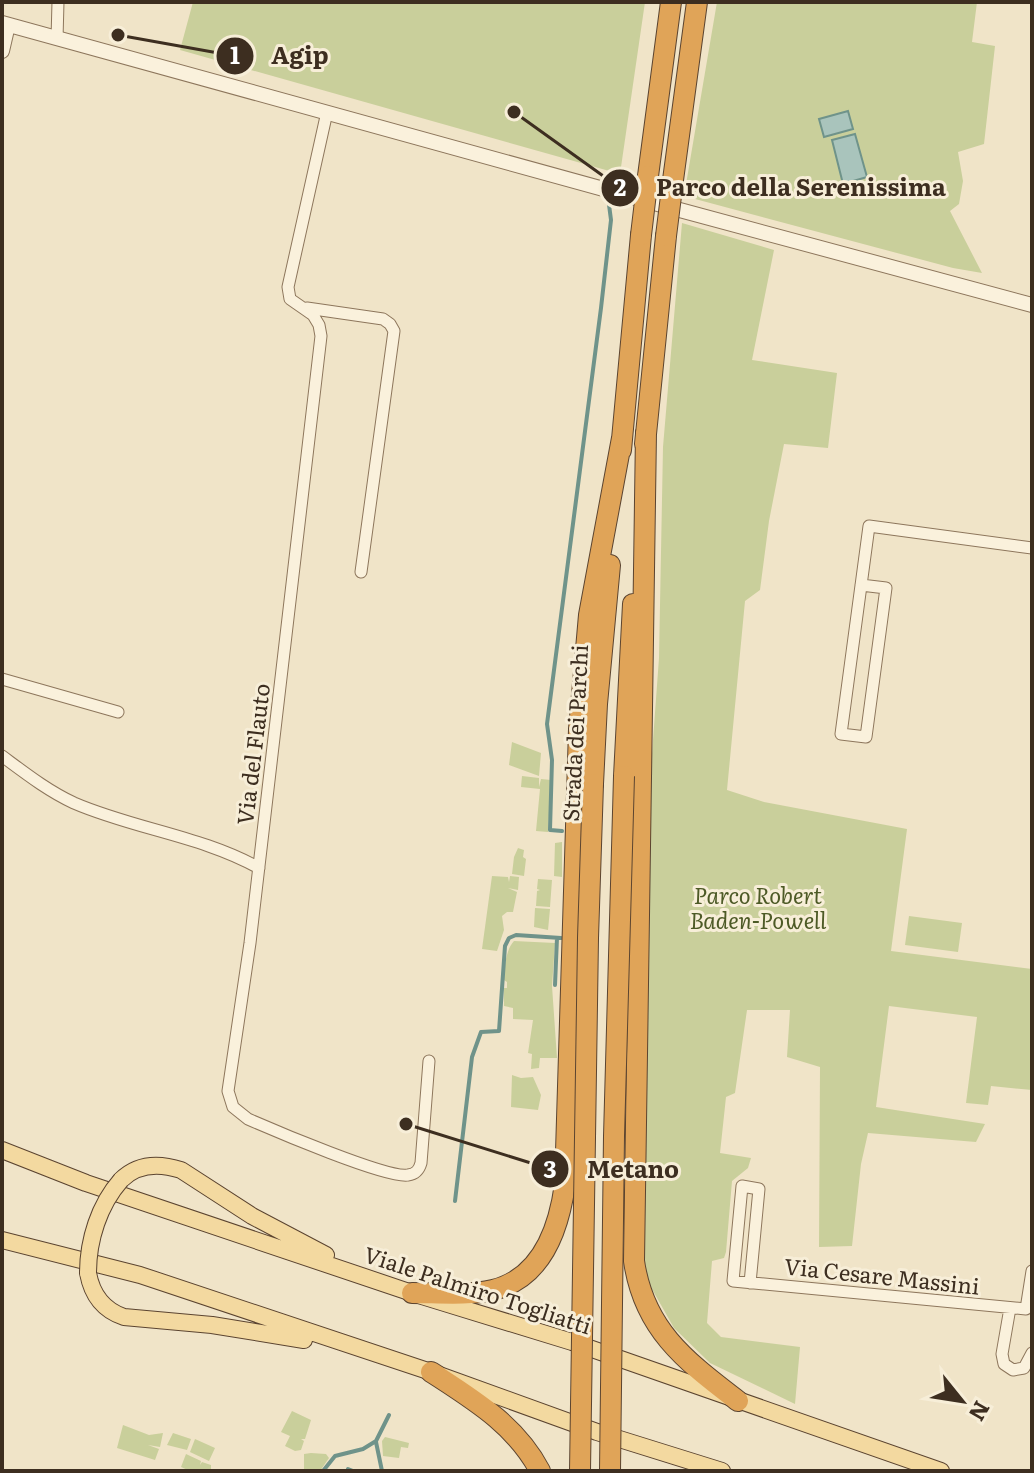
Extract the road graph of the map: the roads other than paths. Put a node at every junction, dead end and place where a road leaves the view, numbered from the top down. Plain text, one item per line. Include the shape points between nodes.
1 (58, 2) edge
2 (671, 2) edge
3 (697, 2) edge
4 (5, 24) edge
5 (57, 39) junction
6 (2, 51) edge
7 (327, 112) junction
8 (1032, 305) edge
9 (302, 307) junction
10 (646, 432) junction
11 (622, 438) junction
12 (1032, 548) edge
13 (361, 572) dead end
14 (861, 585) junction
15 (2, 679) edge
16 (118, 712) dead end
17 (2, 756) edge
18 (259, 868) junction
19 (429, 1061) dead end
20 (2, 1150) edge
21 (2, 1240) edge
22 (1032, 1271) edge
23 (366, 1276) junction
24 (750, 1283) junction
25 (412, 1293) junction
26 (1010, 1308) junction
27 (1029, 1313) edge
28 (368, 1352) junction
29 (1032, 1353) edge
30 (431, 1372) junction
31 (738, 1401) junction
32 (540, 1471) edge
33 (580, 1471) edge
34 (610, 1471) edge
35 (722, 1471) edge
36 (941, 1471) edge

1 - 5 street
2 - 11 highway, Strada dei Parchi, bridge
3 - 10 highway, bridge
4 - 5 street
4 - 6 street
5 - 7 street
7 - 8 street
7 - 9 street, Via del Flauto via 288,287 290,299
9 - 13 street via 383,319 394,331
9 - 18 street, Via del Flauto via 315,317 321,336
10 - 31 highway via 634,1261 641,1294 665,1337
10 - 34 highway, bridge via 624,776
11 - 25 highway via 589,615 582,687 561,1210 540,1257 510,1283 479,1292
11 - 33 highway, Strada dei Parchi, bridge via 593,784
12 - 14 street via 869,526
14 - 14 street via 841,734 866,737 886,588
15 - 16 street
17 - 18 street via 74,802 234,854
18 - 19 street, Via del Flauto via 228,1087 236,1110 253,1122 382,1172 410,1175 421,1163
20 - 23 main road, Viale Palmiro Togliatti
21 - 28 main road via 140,1275
22 - 27 street, Via Cesare Massini
23 - 25 main road, Viale Palmiro Togliatti
23 - 28 main road, bridge via 170,1166 143,1166 121,1180 97,1223 88,1273 99,1301 124,1317 223,1326
24 - 24 street, Via Cesare Massini via 733,1281 742,1186 759,1189
24 - 26 street, Via Cesare Massini
25 - 31 main road, Viale Palmiro Togliatti
26 - 27 street, Via Cesare Massini
26 - 29 street, Via Cesare Massini via 1004,1364 1013,1370 1024,1368
28 - 30 main road
30 - 32 highway via 502,1421
30 - 35 main road
31 - 36 main road, Viale Palmiro Togliatti

